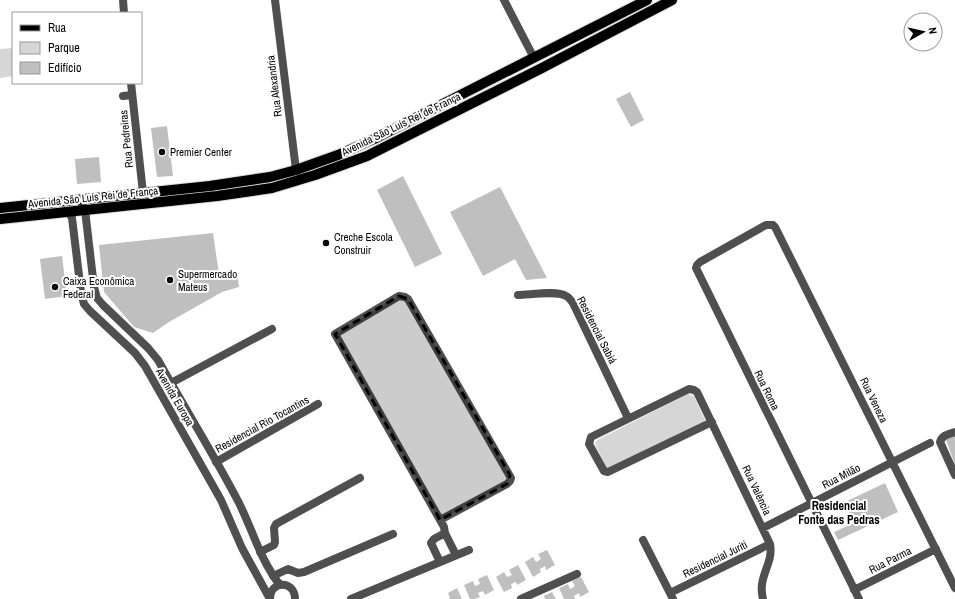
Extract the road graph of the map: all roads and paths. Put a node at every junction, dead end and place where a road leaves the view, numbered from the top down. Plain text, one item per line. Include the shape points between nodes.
1 (123, 0) edge
2 (275, 0) edge
3 (504, 0) edge
4 (647, 0) edge
5 (672, 0) edge
6 (124, 12) edge
7 (534, 58) junction
8 (131, 84) edge
9 (132, 95) junction
10 (123, 96) dead end
11 (296, 170) junction
12 (143, 193) junction
13 (79, 199) junction
14 (0, 208) edge
15 (85, 210) junction
16 (68, 212) junction
17 (0, 219) edge
18 (770, 225) joint
19 (518, 295) dead end
20 (116, 317) junction
21 (107, 327) junction
22 (272, 329) dead end
23 (171, 383) junction
24 (318, 404) dead end
25 (628, 418) junction
26 (712, 422) junction
27 (955, 432) edge
28 (930, 443) dead end
29 (216, 462) junction
30 (892, 462) junction
31 (955, 475) edge
32 (360, 478) dead end
33 (812, 504) junction
34 (440, 520) junction
35 (763, 528) junction
36 (445, 533) junction
37 (393, 534) dead end
38 (643, 540) dead end
39 (770, 544) junction
40 (936, 549) junction
41 (469, 550) dead end
42 (260, 552) junction
43 (456, 555) junction
44 (440, 562) junction
45 (577, 574) dead end
46 (273, 576) junction
47 (280, 585) junction
48 (955, 588) edge
49 (854, 590) junction
50 (671, 596) edge
51 (270, 599) edge
52 (295, 599) edge
53 (351, 599) edge
54 (520, 599) edge
55 (763, 599) edge
56 (859, 599) edge

1 - 6 street
2 - 11 street, Rua Alexandria
3 - 7 street
4 - 7 main road, Avenida São Luís Rei de França
5 - 15 main road, Avenida São Luís Rei de França via 367,156 342,166 265,189
7 - 11 main road, Avenida São Luís Rei de França via 338,156
8 - 9 street, Rua Pedreiras
9 - 10 street
9 - 12 street, Rua Pedreiras
11 - 12 main road, Avenida São Luís Rei de França via 241,182
12 - 13 main road, Avenida São Luís Rei de França
13 - 14 main road, Avenida São Luís Rei de França
13 - 15 street
15 - 16 main road, Avenida São Luís Rei de França
15 - 20 street, Avenida Europa via 95,290 100,302
16 - 17 main road, Avenida São Luís Rei de França
16 - 21 street, Avenida Europa via 72,218 83,300 90,311
18 - 30 street, Rua Veneza via 775,227
18 - 33 street, Rua Roma via 700,262 696,268
19 - 25 street, Residencial Sabiá via 567,296 573,303
20 - 21 street
20 - 23 street, Avenida Europa via 153,354
21 - 51 street, Avenida Europa via 145,366 221,500 242,548
22 - 23 street
23 - 29 street, Avenida Europa
24 - 29 street, Residencial Rio Tocantins
25 - 26 street, Rua Valência via 689,389 699,395
25 - 26 street via 589,440 604,471 608,472
26 - 35 street, Rua Valência
27 - 31 street via 943,436 940,442
28 - 30 street, Rua Milão
29 - 42 street, Avenida Europa via 240,506
30 - 33 street, Rua Milão
30 - 40 street, Rua Veneza
32 - 42 street via 276,524 276,542
33 - 35 street, Rua Milão
33 - 49 street, Rua Roma
34 - 34 street via 335,334 399,296 408,299 511,478 507,484
34 - 36 street
35 - 39 street, Rua Valência
36 - 43 street
36 - 44 street via 431,543
37 - 46 street via 304,572 288,569
38 - 50 street
39 - 50 street, Residencial Juriti
39 - 55 street, Rua Valência via 771,556 762,581
40 - 48 street, Rua Veneza
40 - 49 street, Rua Parma
41 - 43 street
42 - 46 street, Avenida Europa
43 - 44 street
44 - 53 street
45 - 54 street
46 - 47 street, Avenida Europa
47 - 51 street, Avenida Europa via 273,589
47 - 52 street, Avenida Europa via 292,589
49 - 56 street, Rua Roma

